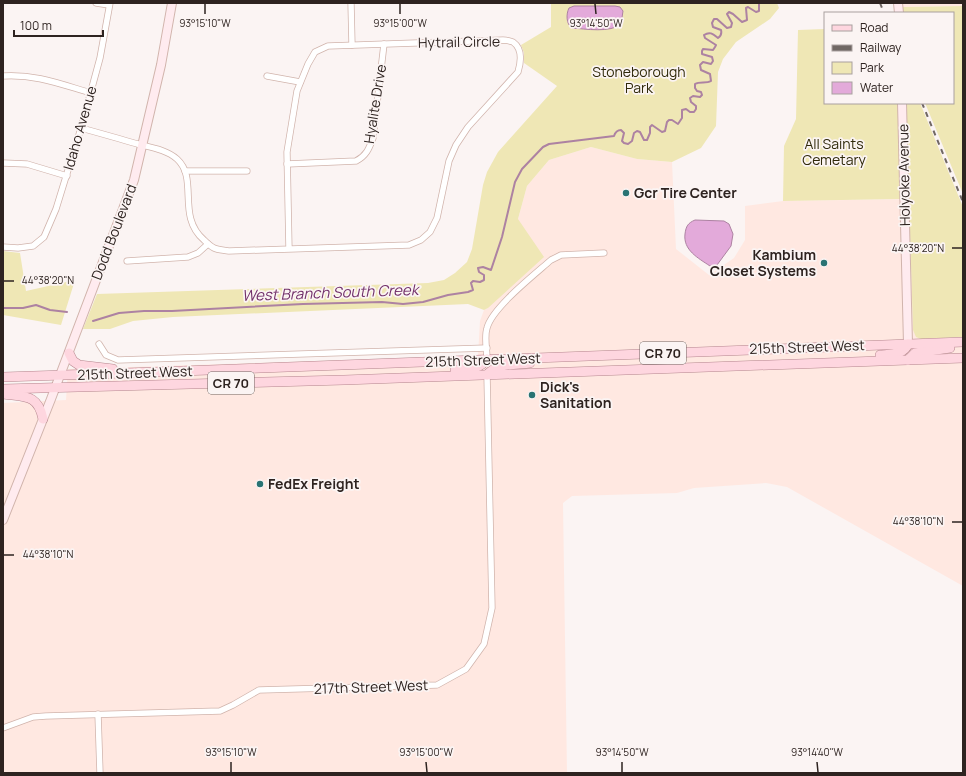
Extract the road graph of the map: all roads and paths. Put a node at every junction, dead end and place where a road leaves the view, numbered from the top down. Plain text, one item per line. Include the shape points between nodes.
1 (96, 3) edge
2 (172, 3) edge
3 (351, 3) edge
4 (109, 4) edge
5 (384, 44) junction
6 (352, 45) junction
7 (3, 76) edge
8 (267, 76) dead end
9 (300, 82) junction
10 (91, 93) junction
11 (902, 104) edge
12 (81, 128) junction
13 (142, 145) junction
14 (3, 163) edge
15 (287, 164) junction
16 (185, 171) junction
17 (247, 171) dead end
18 (67, 176) junction
19 (208, 244) junction
20 (3, 247) edge
21 (290, 249) junction
22 (604, 253) dead end
23 (127, 261) dead end
24 (963, 342) edge
25 (99, 344) dead end
26 (908, 344) junction
27 (963, 346) edge
28 (487, 348) junction
29 (68, 353) junction
30 (566, 356) junction
31 (963, 358) edge
32 (487, 359) junction
33 (908, 360) junction
34 (823, 363) junction
35 (154, 372) junction
36 (60, 375) junction
37 (487, 375) junction
38 (3, 376) edge
39 (407, 378) junction
40 (56, 388) junction
41 (3, 389) edge
42 (3, 394) edge
43 (43, 419) junction
44 (3, 520) edge
45 (98, 714) junction
46 (3, 728) edge
47 (100, 773) edge

1 - 4 street
2 - 13 main road, Dodd Boulevard
3 - 6 street
4 - 10 street, Idaho Avenue
5 - 6 street, Hytrail Circle
5 - 15 street, Hyalite Drive via 370,149 356,161
5 - 21 street, Hytrail Circle via 503,40 513,42 520,51 521,61 518,72 468,127 456,145 449,161 437,218 430,232 421,240 410,245
6 - 9 street, Hytrail Circle via 328,46 315,52
7 - 10 street via 36,77
8 - 9 street
9 - 15 street, Hytrail Circle
10 - 12 street, Idaho Avenue
11 - 26 main road, Holyoke Avenue
12 - 13 street
12 - 18 street, Idaho Avenue
13 - 16 street via 177,159
13 - 29 main road, Dodd Boulevard via 134,180
14 - 18 street via 28,164
15 - 21 street, Hytrail Circle
16 - 17 street
16 - 19 street, Hytrail Circle via 191,222
18 - 20 street, Idaho Avenue via 44,237 33,246
19 - 21 street, Hytrail Circle via 213,248 228,251
19 - 23 street via 188,258
22 - 28 street via 561,255 551,260 489,320 486,330
24 - 26 main road, 215th Street West / CR 70
25 - 28 street, 215th Street West via 106,355 118,360
26 - 30 main road, 215th Street West / CR 70
26 - 34 main road via 901,352
27 - 33 main road via 915,353
28 - 32 street
29 - 35 main road via 79,365
29 - 36 main road, Dodd Boulevard
30 - 32 main road, 215th Street West / CR 70
30 - 37 main road via 540,363 502,366 492,369
31 - 33 main road, 215th Street West / CR 70
32 - 35 main road, 215th Street West / CR 70
32 - 39 main road via 477,367 430,372
33 - 34 main road, 215th Street West / CR 70
34 - 37 main road, 215th Street West / CR 70
35 - 36 main road, 215th Street West / CR 70
36 - 38 main road, 215th Street West / CR 70
36 - 40 main road, Dodd Boulevard
37 - 39 main road, 215th Street West / CR 70
37 - 45 street, 217th Street West via 492,608 484,644 466,669 436,685 259,690 220,711
39 - 40 main road, 215th Street West / CR 70
40 - 41 main road, 215th Street West / CR 70
40 - 43 main road, Dodd Boulevard
42 - 43 main road via 37,402
43 - 44 main road, Dodd Boulevard
45 - 46 street, 217th Street West via 33,717
45 - 47 street

